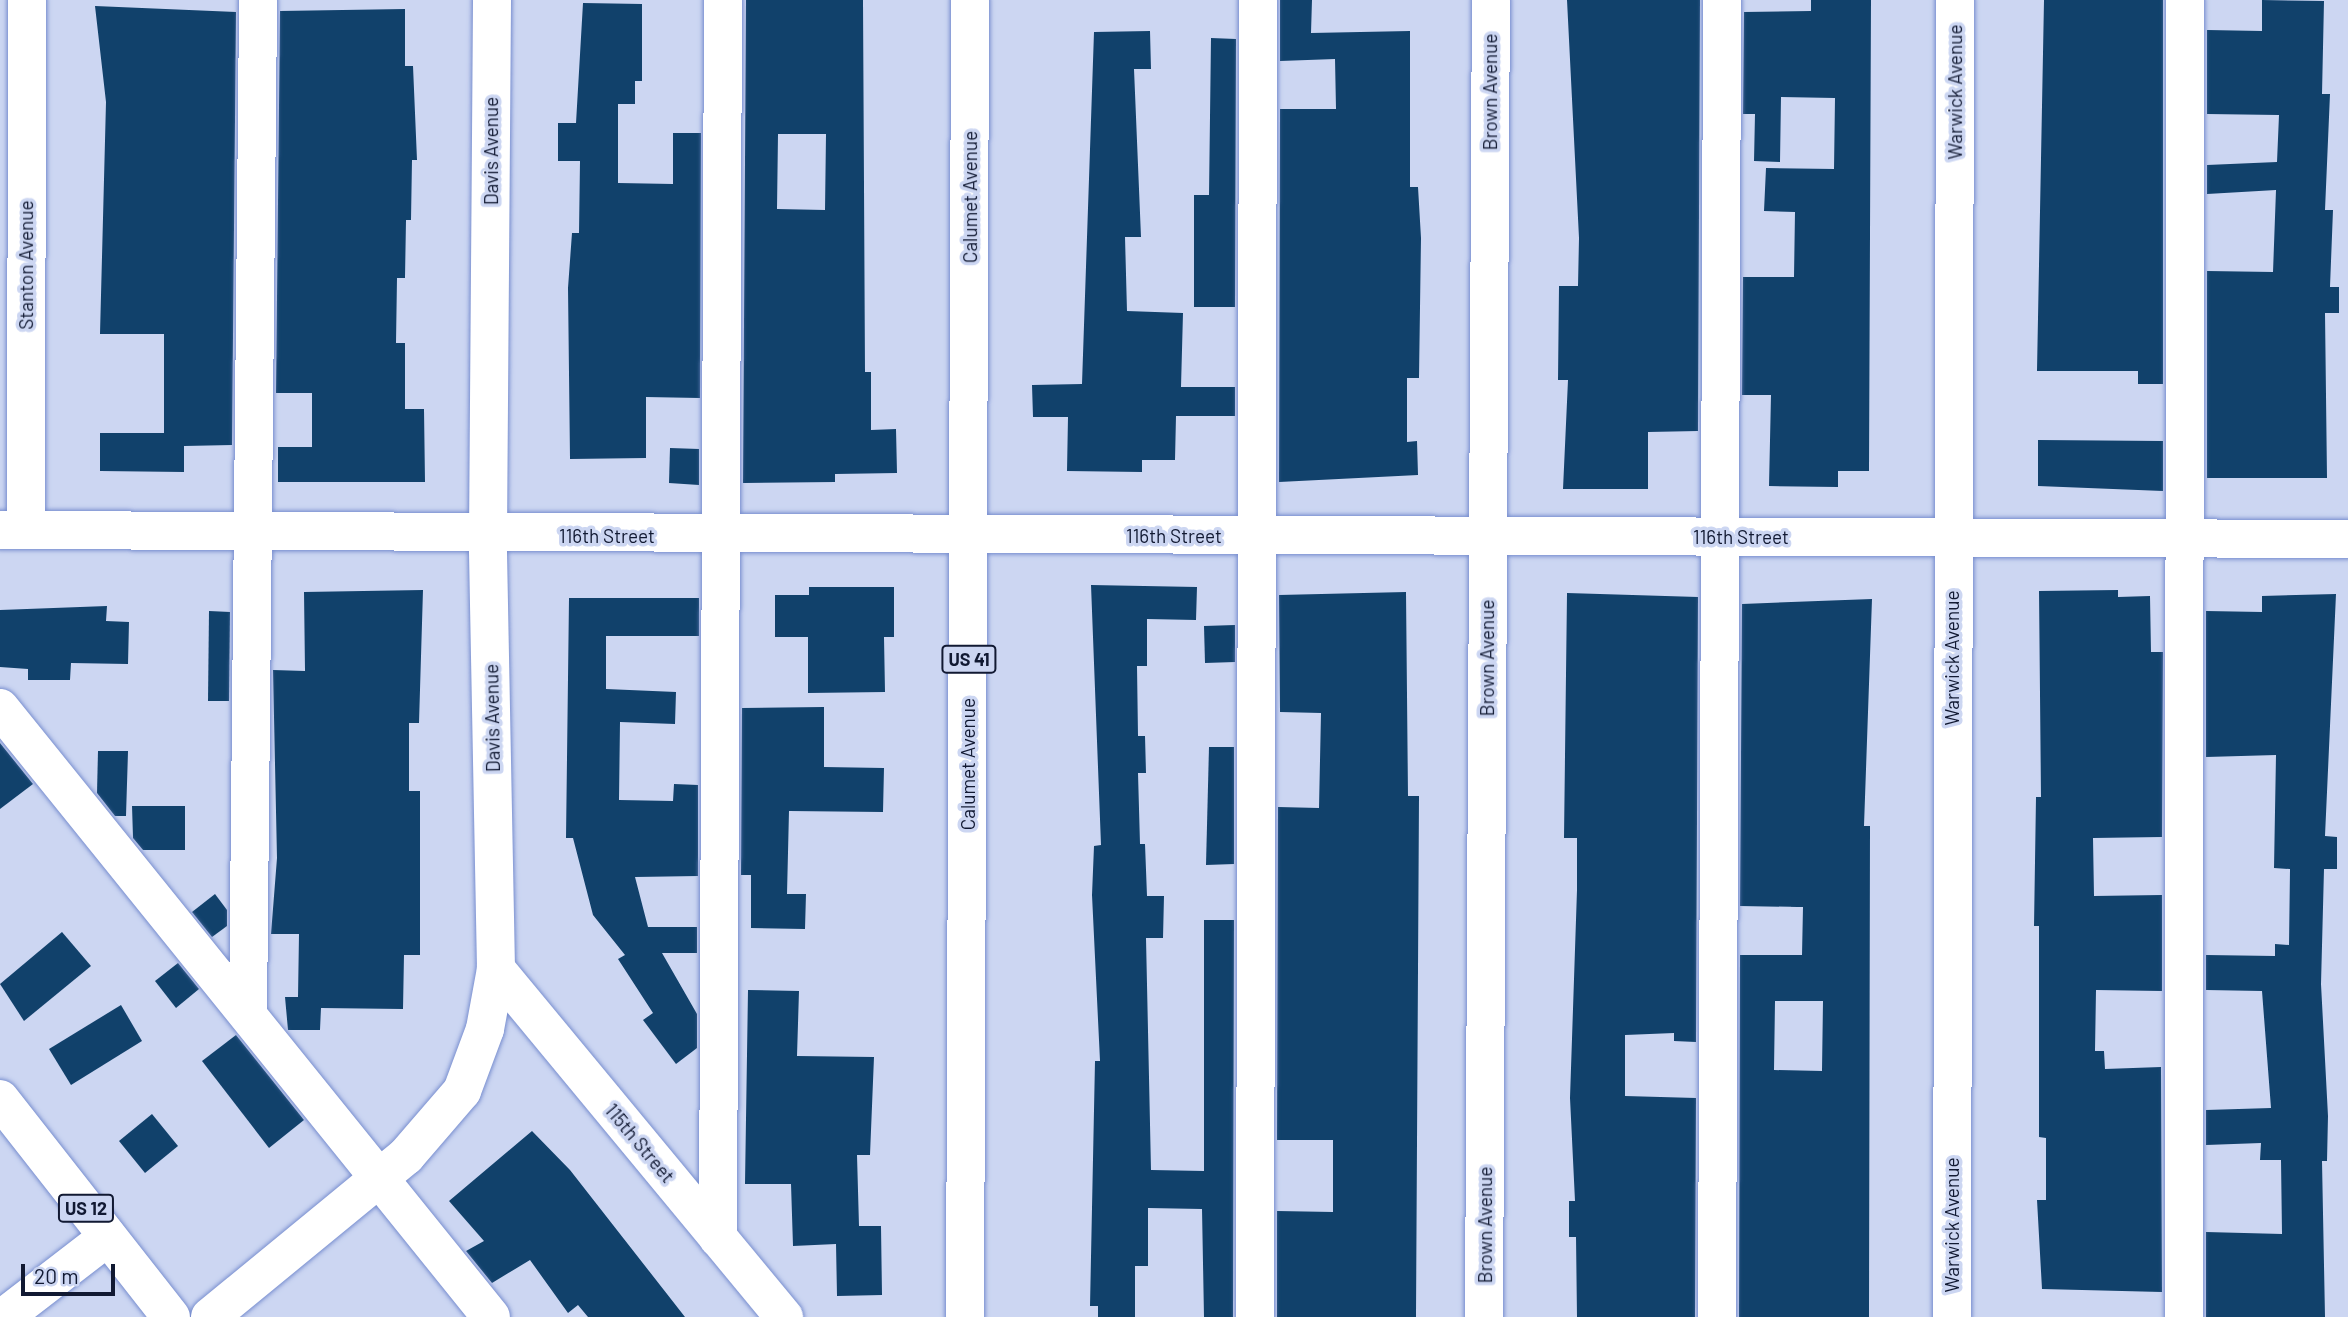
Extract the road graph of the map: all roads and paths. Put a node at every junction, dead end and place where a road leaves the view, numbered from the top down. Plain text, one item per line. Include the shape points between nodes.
1 (27, 0) edge
2 (258, 0) edge
3 (492, 0) edge
4 (723, 0) edge
5 (970, 0) edge
6 (1258, 0) edge
7 (1491, 0) edge
8 (1722, 0) edge
9 (1955, 0) edge
10 (2185, 0) edge
11 (13, 530) edge
12 (257, 533) junction
13 (1488, 535) junction
14 (488, 536) junction
15 (720, 536) junction
16 (969, 536) junction
17 (1256, 536) junction
18 (1722, 537) junction
19 (1952, 538) junction
20 (2183, 538) junction
21 (2348, 538) edge
22 (0, 708) edge
23 (496, 969) junction
24 (248, 1014) junction
25 (0, 1099) edge
26 (380, 1178) junction
27 (108, 1237) junction
28 (718, 1238) junction
29 (4, 1317) edge
30 (171, 1317) edge
31 (210, 1317) edge
32 (491, 1317) edge
33 (784, 1317) edge
34 (965, 1317) edge
35 (1255, 1317) edge
36 (1484, 1317) edge
37 (1717, 1317) edge
38 (1952, 1317) edge
39 (2183, 1317) edge

1 - 11 street, Stanton Avenue
2 - 12 street
3 - 14 street, Davis Avenue
4 - 15 street
5 - 16 street, Calumet Avenue / US 41
6 - 17 street
7 - 13 street, Brown Avenue
8 - 18 street
9 - 19 street, Warwick Avenue
10 - 20 street
11 - 12 street, 116th Street
12 - 14 street, 116th Street
12 - 24 street
13 - 17 street, 116th Street
13 - 18 street, 116th Street
13 - 36 street, Brown Avenue
14 - 15 street, 116th Street
14 - 23 street, Davis Avenue
15 - 16 street, 116th Street
15 - 28 street
16 - 17 street, 116th Street
16 - 34 street, Calumet Avenue / US 41
17 - 35 street
18 - 19 street, 116th Street
18 - 37 street
19 - 20 street, 116th Street
19 - 38 street, Warwick Avenue
20 - 21 street, 116th Street
20 - 39 street
22 - 24 street
23 - 26 street, Davis Avenue via 485,1029 461,1091
23 - 28 street, 115th Street
24 - 26 street
25 - 27 street, US 12
26 - 31 street, Davis Avenue
26 - 32 street
27 - 29 street
27 - 30 street, US 12
28 - 33 street, 115th Street

